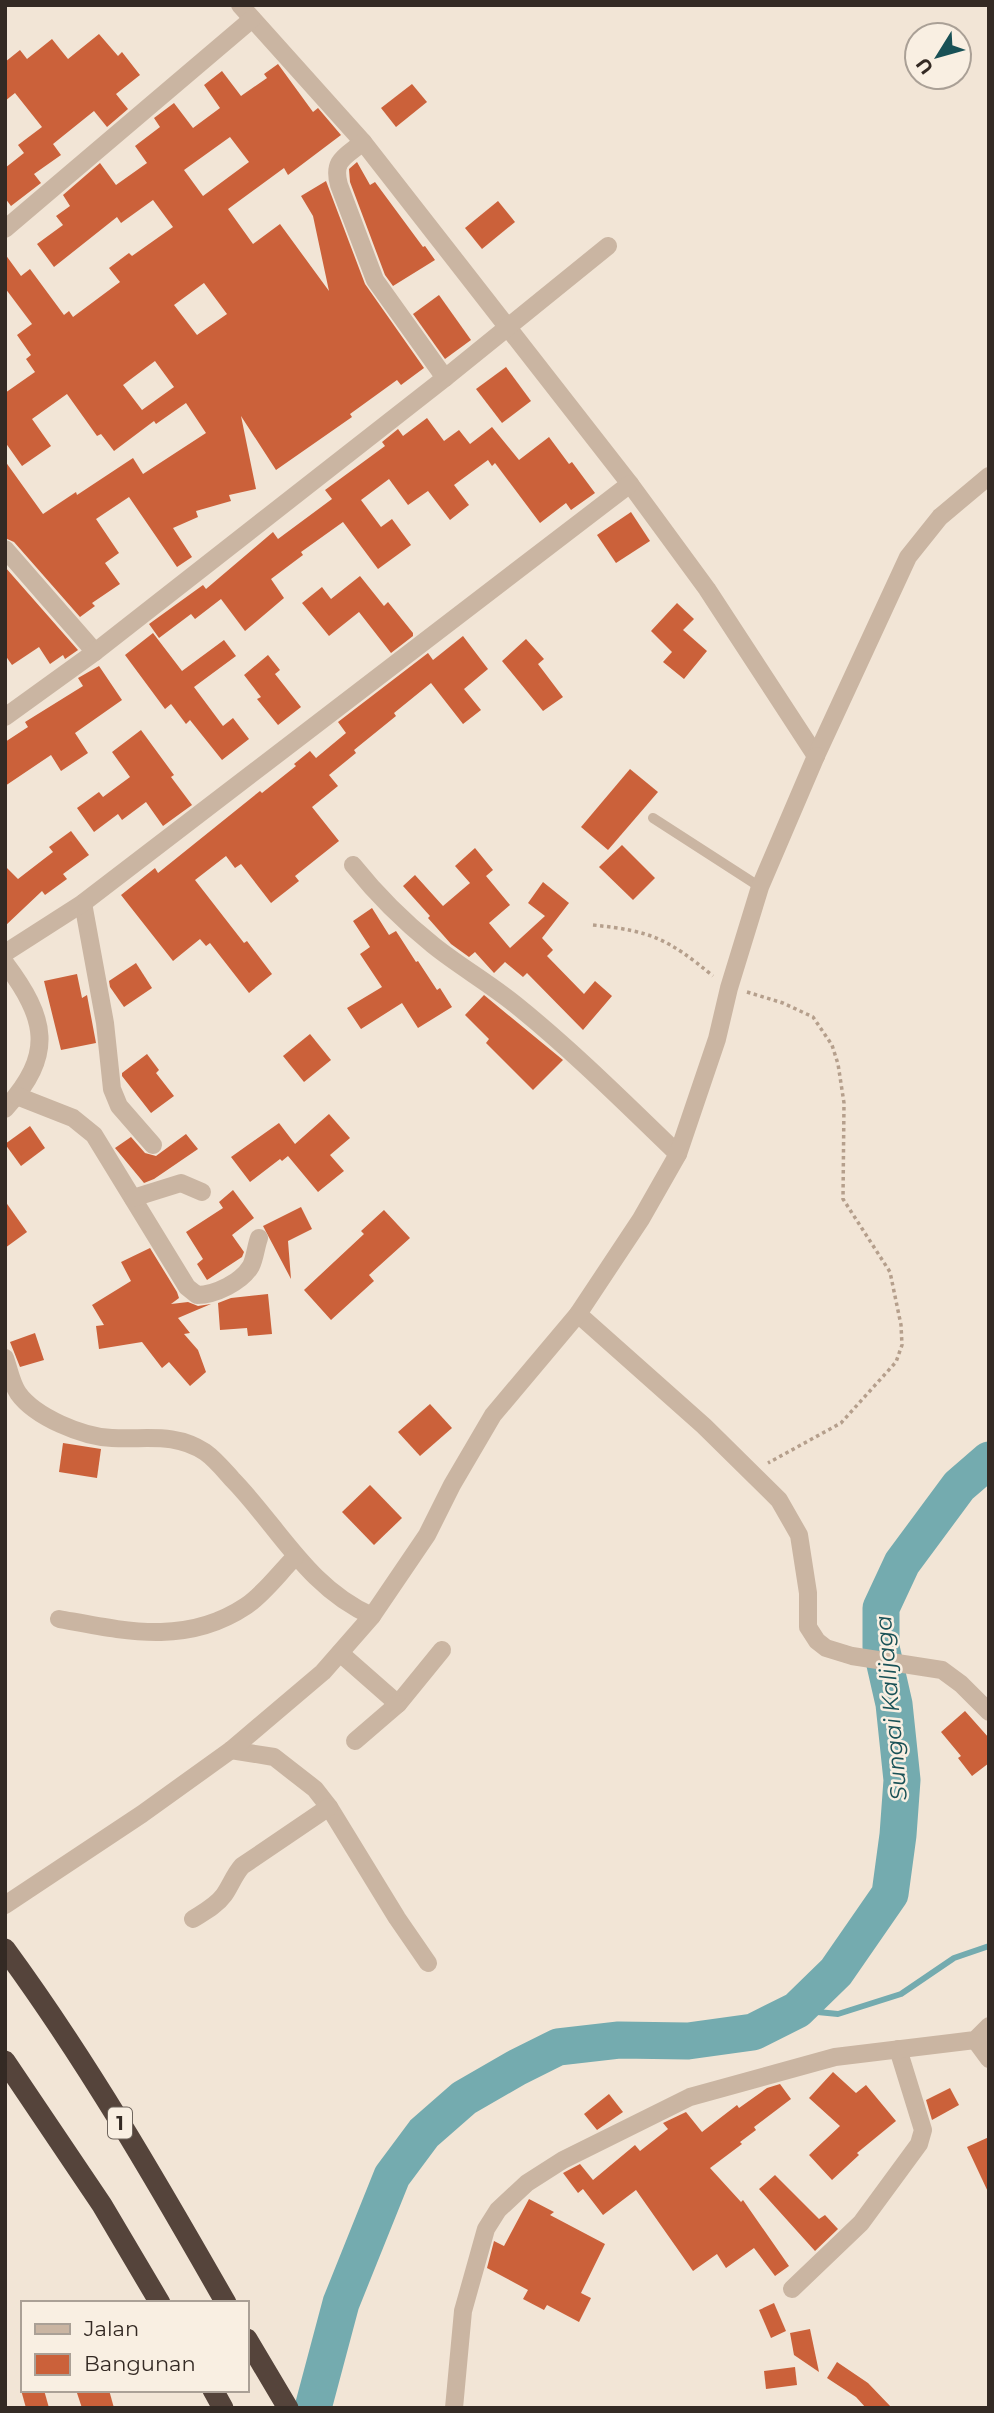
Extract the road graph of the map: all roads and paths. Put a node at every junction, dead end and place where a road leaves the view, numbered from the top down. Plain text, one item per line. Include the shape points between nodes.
1 (246, 12) edge
2 (363, 142) junction
3 (5, 229) edge
4 (608, 246) dead end
5 (509, 327) junction
6 (445, 378) junction
7 (989, 476) edge
8 (630, 484) junction
9 (5, 549) edge
10 (95, 652) junction
11 (5, 717) edge
12 (816, 756) junction
13 (653, 818) dead end
14 (353, 865) dead end
15 (760, 887) junction
16 (83, 903) junction
17 (593, 925) dead end
18 (5, 953) edge
19 (5, 963) edge
20 (729, 988) junction
21 (11, 1102) edge
22 (153, 1145) dead end
23 (678, 1154) junction
24 (202, 1192) dead end
25 (132, 1198) junction
26 (258, 1238) dead end
27 (578, 1314) junction
28 (5, 1358) edge
29 (12, 1399) edge
30 (750, 1473) junction
31 (295, 1557) junction
32 (372, 1616) junction
33 (59, 1619) dead end
34 (442, 1650) dead end
35 (340, 1653) junction
36 (398, 1704) junction
37 (989, 1712) edge
38 (355, 1741) dead end
39 (231, 1750) junction
40 (329, 1807) junction
41 (5, 1905) edge
42 (193, 1919) dead end
43 (5, 1949) edge
44 (428, 1963) dead end
45 (989, 2026) edge
46 (975, 2040) junction
47 (898, 2049) junction
48 (989, 2059) edge
49 (5, 2061) edge
50 (792, 2289) dead end
51 (159, 2301) edge
52 (225, 2301) edge
53 (248, 2341) edge
54 (288, 2408) edge
55 (454, 2408) edge

1 - 2 street
1 - 3 street
2 - 5 street
2 - 6 street via 337,163 339,185 375,280
4 - 5 street
5 - 6 street
5 - 8 street
6 - 10 street
7 - 12 street via 940,517 908,557
8 - 12 street via 707,589
8 - 16 street
9 - 10 street
10 - 11 street
12 - 15 street
13 - 15 lane
14 - 23 street via 408,924 518,1006
15 - 20 street
16 - 18 street
16 - 22 street via 112,1090 119,1106
17 - 20 path via 654,936 677,947
19 - 21 street via 27,992 39,1026 40,1049 34,1070
20 - 23 street via 717,1039
20 - 30 path via 762,995 813,1017 832,1045 844,1103 844,1199 890,1272 902,1345 896,1362 841,1423
21 - 25 street via 73,1118 94,1135
23 - 27 street
24 - 25 street via 181,1183
25 - 26 street via 187,1287 197,1295 209,1295 232,1283 250,1267
27 - 30 street
27 - 32 street via 493,1415 427,1535
28 - 29 street
29 - 31 street via 72,1429 112,1438 161,1437 207,1453 243,1490
30 - 37 street via 779,1500 799,1535 811,1633 826,1648 852,1656 942,1670
31 - 32 street via 331,1591
31 - 33 street via 248,1605 219,1621 157,1634
32 - 35 street
34 - 36 street
35 - 36 street
35 - 39 street
36 - 38 street
39 - 40 street via 274,1757 311,1784
39 - 41 street
40 - 42 street via 242,1866 218,1902
40 - 44 street
43 - 52 highway, 1 via 125,2131
45 - 46 street
46 - 47 street
46 - 48 street
47 - 50 street via 923,2130 919,2144 861,2223
47 - 55 street via 835,2057 690,2097 563,2160 527,2183 498,2210 486,2229 463,2311
49 - 51 highway via 102,2204
53 - 54 highway

